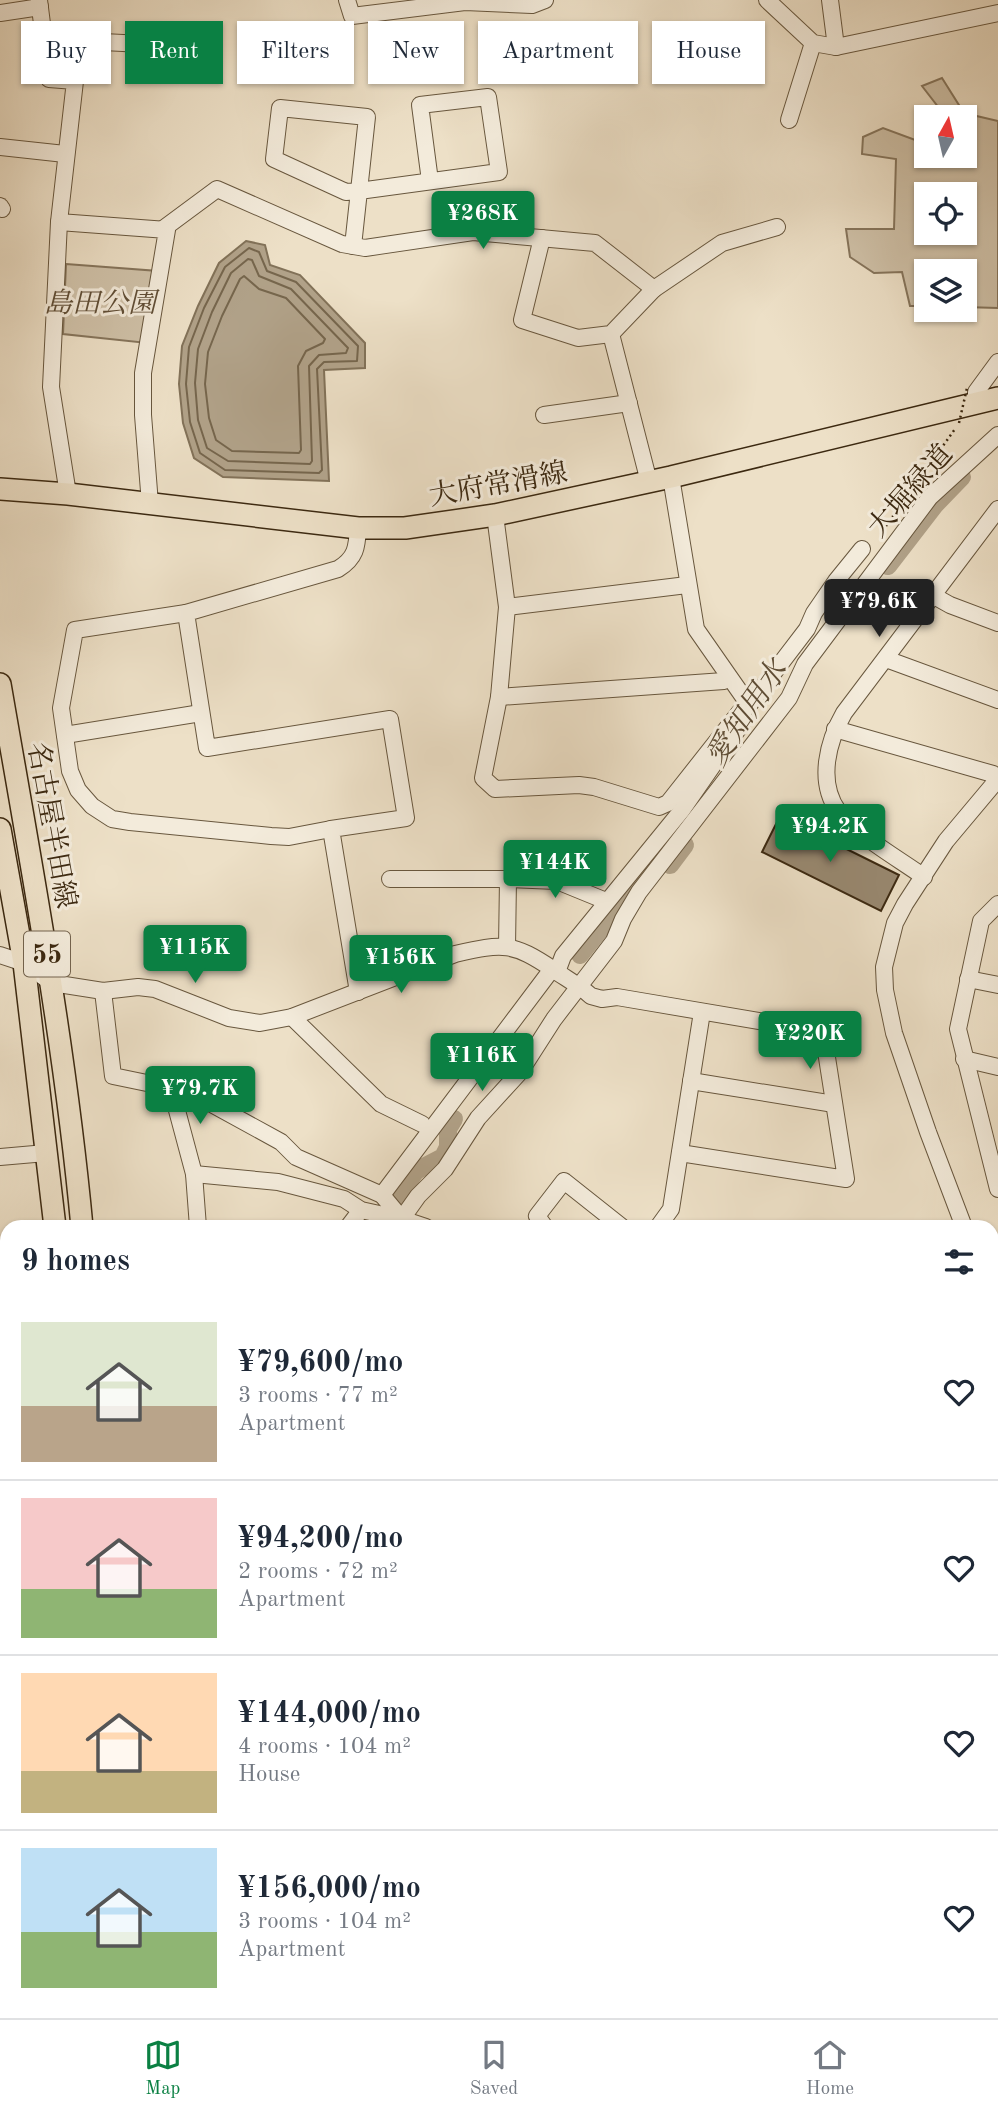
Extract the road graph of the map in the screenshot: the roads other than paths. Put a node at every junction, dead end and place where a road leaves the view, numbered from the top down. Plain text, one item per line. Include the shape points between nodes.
1 (347, 0) edge
2 (545, 0) edge
3 (767, 0) edge
4 (830, 0) edge
5 (464, 1) edge
6 (39, 3) edge
7 (0, 13) edge
8 (998, 13) edge
9 (41, 21) edge
10 (813, 43) junction
11 (836, 47) junction
12 (75, 84) edge
13 (789, 120) dead end
14 (0, 147) edge
15 (65, 154) junction
16 (430, 181) junction
17 (359, 191) junction
18 (59, 222) junction
19 (777, 228) dead end
20 (163, 229) junction
21 (542, 238) junction
22 (353, 246) junction
23 (654, 289) junction
24 (611, 334) junction
25 (998, 362) edge
26 (972, 396) junction
27 (998, 398) edge
28 (629, 403) junction
29 (544, 415) dead end
30 (998, 435) edge
31 (671, 477) junction
32 (649, 482) junction
33 (0, 489) edge
34 (68, 494) junction
35 (150, 504) junction
36 (998, 509) edge
37 (495, 515) junction
38 (358, 528) junction
39 (862, 549) dead end
40 (687, 585) junction
41 (934, 596) junction
42 (507, 607) junction
43 (186, 613) junction
44 (998, 622) edge
45 (886, 659) junction
46 (729, 678) junction
47 (0, 684) edge
48 (499, 697) junction
49 (998, 700) edge
50 (744, 709) junction
51 (201, 713) junction
52 (835, 729) junction
53 (65, 735) junction
54 (0, 829) edge
55 (331, 829) junction
56 (924, 877) junction
57 (390, 879) dead end
58 (508, 879) junction
59 (606, 901) junction
60 (998, 904) edge
61 (507, 947) junction
62 (0, 955) edge
63 (24, 962) junction
64 (555, 971) junction
65 (968, 979) junction
66 (51, 983) junction
67 (998, 985) edge
68 (580, 986) junction
69 (103, 991) junction
70 (358, 992) junction
71 (702, 1012) junction
72 (292, 1017) junction
73 (964, 1059) junction
74 (998, 1067) edge
75 (691, 1080) junction
76 (171, 1088) junction
77 (834, 1104) junction
78 (422, 1124) dead end
79 (46, 1153) junction
80 (680, 1153) junction
81 (993, 1153) edge
82 (0, 1157) edge
83 (194, 1174) junction
84 (998, 1189) edge
85 (382, 1195) junction
86 (361, 1210) junction
87 (54, 1220) edge
88 (81, 1220) edge
89 (197, 1220) edge
90 (353, 1220) edge
91 (390, 1220) edge
92 (397, 1220) edge
93 (401, 1220) edge
94 (540, 1220) edge
95 (613, 1220) edge
96 (663, 1220) edge
97 (961, 1220) edge

1 - 5 street via 352,16
2 - 5 street via 532,5
3 - 10 street
4 - 11 street
6 - 7 street
6 - 9 street
8 - 11 street
10 - 11 street
10 - 13 street
12 - 15 street
14 - 15 street
15 - 18 street
16 - 16 street via 499,172 488,97 420,105
16 - 17 street
17 - 17 street via 367,117 280,108 274,159 346,192
17 - 22 street
18 - 20 street
18 - 34 street via 51,387
19 - 23 street via 722,243
20 - 22 street via 217,189
20 - 35 street via 167,230 142,373
21 - 22 street via 473,232
21 - 23 street via 595,243
21 - 24 street via 522,320 578,338
23 - 24 street
24 - 28 street
25 - 26 street
26 - 27 main road, 大府常滑線
26 - 31 main road, 大府常滑線
28 - 29 street
28 - 32 street
30 - 68 street, 大堀緑道 via 930,497 805,664 789,698 642,888 614,941
31 - 32 main road, 大府常滑線
31 - 40 street
32 - 37 main road, 大府常滑線
33 - 34 main road, 大府常滑線
34 - 35 main road, 大府常滑線
35 - 38 main road, 大府常滑線
36 - 41 street
37 - 38 main road, 大府常滑線 via 405,528
37 - 42 street
38 - 43 street via 349,562 338,569
39 - 50 street
40 - 42 street
40 - 46 street via 696,629
41 - 44 street
41 - 45 street
42 - 48 street
43 - 51 street
43 - 53 street via 75,630 61,708
45 - 49 street
45 - 52 street
46 - 48 street
46 - 50 street
47 - 66 main road, 名古屋半田線 / 55
48 - 50 street via 483,778 495,789 579,785 659,807 668,803
50 - 59 street via 745,719 682,810
51 - 53 street
51 - 55 street via 207,748 390,719 406,818
52 - 56 street via 827,773 839,812
52 - 56 street via 946,759 998,779 946,841
53 - 55 street via 78,790 112,819 289,837
54 - 63 main road, 名古屋半田線 / 55
55 - 70 street
56 - 97 street via 895,923 884,967 885,990 894,1033
57 - 58 street
58 - 59 street via 557,881
58 - 61 street
59 - 64 street
60 - 65 street via 982,921
61 - 64 street via 523,950
61 - 70 street via 455,954
62 - 63 street
63 - 66 street
63 - 79 main road, 名古屋半田線 / 55
64 - 68 street
64 - 85 street
65 - 67 street
65 - 73 street via 958,1029
66 - 69 street
66 - 88 main road, 名古屋半田線 / 55
68 - 71 street via 603,999 617,997
68 - 93 street, 大堀緑道 via 520,1072 478,1118 445,1169
69 - 72 street via 155,989 245,1022
69 - 76 street via 113,1076
70 - 72 street
71 - 75 street
71 - 77 street via 822,1032
72 - 78 street via 381,1104
73 - 74 street
73 - 81 street
75 - 77 street
75 - 80 street
76 - 83 street
76 - 85 street via 199,1097 281,1142 296,1157
77 - 80 street via 846,1179
79 - 82 street
79 - 87 main road, 名古屋半田線 / 55
80 - 96 street via 671,1209
81 - 84 street
83 - 86 street via 278,1182 344,1199
83 - 89 street
85 - 92 street
86 - 90 street
86 - 91 street
94 - 95 street via 537,1216 564,1181

